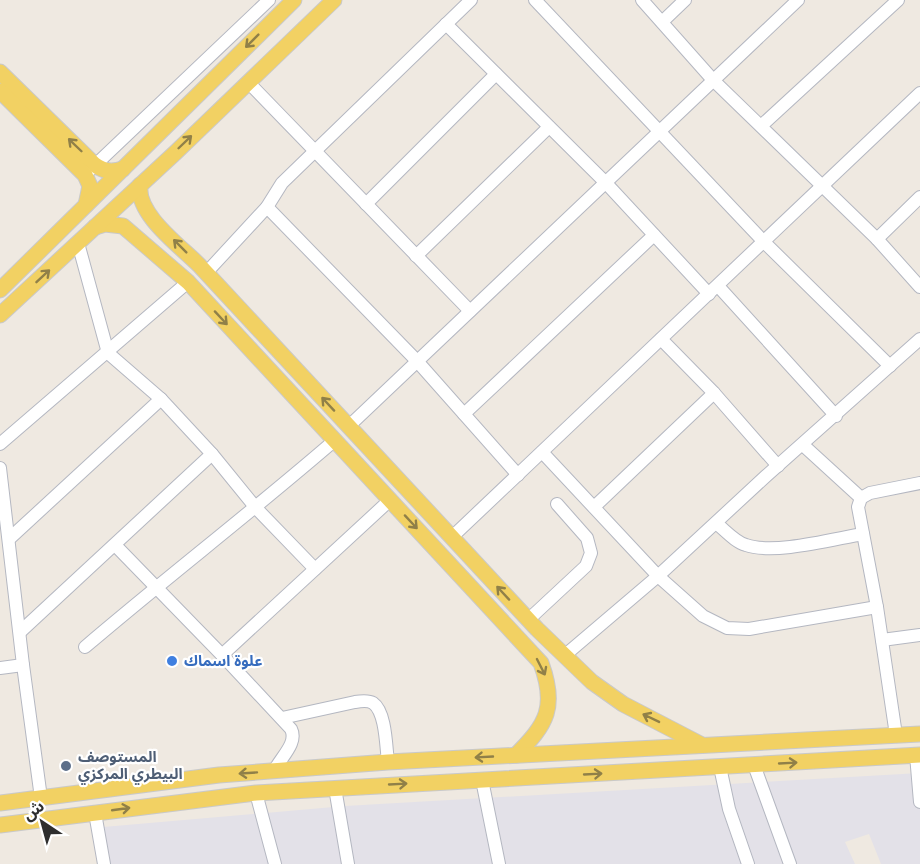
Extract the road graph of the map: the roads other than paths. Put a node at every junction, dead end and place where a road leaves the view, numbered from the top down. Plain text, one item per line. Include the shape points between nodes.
1 (269, 0) edge
2 (294, 0) edge
3 (334, 0) edge
4 (471, 0) edge
5 (536, 0) edge
6 (642, 0) edge
7 (686, 0) edge
8 (798, 0) edge
9 (898, 0) edge
10 (662, 22) junction
11 (446, 24) junction
12 (0, 72) edge
13 (496, 74) junction
14 (713, 80) junction
15 (248, 82) junction
16 (0, 91) edge
17 (920, 93) edge
18 (761, 126) junction
19 (549, 127) junction
20 (660, 131) junction
21 (315, 151) junction
22 (140, 153) junction
23 (123, 169) junction
24 (158, 169) junction
25 (90, 170) junction
26 (606, 182) junction
27 (140, 185) junction
28 (822, 187) junction
29 (920, 197) edge
30 (366, 204) junction
31 (86, 205) junction
32 (267, 207) junction
33 (95, 226) junction
34 (57, 234) junction
35 (654, 235) junction
36 (877, 239) junction
37 (764, 242) junction
38 (75, 245) junction
39 (416, 256) junction
40 (207, 273) junction
41 (188, 282) junction
42 (920, 287) edge
43 (0, 290) edge
44 (713, 290) junction
45 (470, 311) junction
46 (0, 315) edge
47 (661, 339) junction
48 (920, 339) edge
49 (108, 353) junction
50 (417, 361) junction
51 (890, 366) junction
52 (714, 393) junction
53 (161, 399) junction
54 (464, 414) junction
55 (836, 416) junction
56 (349, 426) junction
57 (335, 440) junction
58 (0, 444) edge
59 (802, 445) junction
60 (542, 452) junction
61 (212, 454) junction
62 (380, 460) junction
63 (778, 466) junction
64 (0, 468) edge
65 (365, 473) junction
66 (518, 475) junction
67 (920, 483) edge
68 (861, 498) junction
69 (390, 500) junction
70 (557, 504) dead end
71 (594, 507) junction
72 (256, 508) junction
73 (716, 523) junction
74 (863, 534) junction
75 (452, 537) junction
76 (9, 539) junction
77 (115, 545) junction
78 (315, 569) junction
79 (658, 576) junction
80 (14, 582) junction
81 (0, 584) edge
82 (156, 586) junction
83 (877, 607) junction
84 (532, 625) junction
85 (20, 632) junction
86 (920, 635) edge
87 (882, 640) junction
88 (522, 642) junction
89 (85, 647) dead end
90 (222, 655) junction
91 (564, 656) junction
92 (23, 665) junction
93 (0, 668) edge
94 (282, 718) junction
95 (920, 734) edge
96 (896, 735) junction
97 (873, 736) junction
98 (702, 745) junction
99 (516, 755) junction
100 (918, 755) edge
101 (873, 758) junction
102 (388, 762) junction
103 (366, 764) junction
104 (754, 765) junction
105 (720, 767) junction
106 (274, 771) junction
107 (482, 780) junction
108 (368, 786) junction
109 (335, 788) junction
110 (256, 794) junction
111 (41, 798) junction
112 (920, 802) edge
113 (0, 803) edge
114 (95, 813) junction
115 (0, 825) edge
116 (104, 864) edge
117 (275, 864) edge
118 (348, 864) edge
119 (499, 864) edge
120 (748, 864) edge
121 (790, 864) edge

1 - 25 street
2 -> 22 main road
3 - 15 main road
4 - 11 street
5 - 20 street
6 - 10 street
7 - 10 street
8 - 14 street
9 - 18 street
10 - 14 street
11 - 13 street
11 - 21 street
25 -> 12 main road
13 - 19 street
13 - 30 street
14 - 18 street
14 - 20 street
15 - 21 street
24 -> 15 main road
16 - 25 main road
17 - 28 street
18 - 28 street
19 - 26 street
19 - 39 street
20 - 26 street
20 - 37 street
21 - 30 street
21 - 32 street via 282,183
22 - 23 main road
22 - 24 main road via 155,155
23 - 25 main road
23 - 31 main road
24 - 27 main road
25 - 31 main road
26 - 35 street
26 - 45 street
27 - 33 main road
40 -> 27 main road via 152,218 141,200
28 - 36 street
28 - 37 street
29 - 36 street
30 - 39 street
31 - 34 main road
32 - 40 street
32 - 50 street
33 - 38 main road
33 - 41 main road via 123,226
34 - 38 main road via 56,241 67,251
34 - 43 main road
35 - 44 street
35 - 54 street
36 - 42 street
37 - 44 street
37 - 51 street
46 -> 38 main road
38 - 49 street
39 - 45 street
56 -> 40 main road
41 - 49 street
41 -> 57 main road
44 - 47 street
44 - 55 street
45 - 50 street
47 - 52 street
47 - 60 street
48 - 51 street
49 - 53 street
49 - 58 street
50 - 54 street
50 - 56 street
51 - 55 street
52 - 63 street
52 - 71 street
53 - 61 street
53 - 76 street
54 - 66 street
55 - 59 street
56 - 62 main road
57 - 65 main road
57 - 72 street
59 - 63 street
59 - 68 street
60 - 66 street
60 - 71 street
61 - 72 street
61 - 77 street
62 - 65 main road
62 - 75 main road
63 - 73 street
64 - 76 street
65 - 69 main road
66 - 75 street
67 - 68 street
68 - 74 street via 858,507
69 - 78 street
69 -> 88 main road
70 - 84 street via 587,538 591,553 586,566
71 - 79 street
72 - 78 street
72 - 82 street
73 - 74 street via 743,544 756,548
73 - 79 street
74 - 83 street
84 -> 75 main road
76 - 80 street
77 - 82 street
77 - 85 street
78 - 90 street
79 - 83 street via 703,616 727,628 749,629
79 - 91 street
80 - 81 street
80 - 85 street
82 - 89 street
82 - 90 street
83 - 87 street
84 - 88 main road
84 - 91 main road
85 - 92 street
86 - 87 street
87 - 96 street
88 -> 99 main road via 541,663 548,698 538,733
90 - 94 street
98 -> 91 main road via 623,704
92 - 93 street
92 - 111 street
94 - 102 street via 366,700 379,709 382,717
94 - 106 street via 294,738
95 - 96 main road
96 - 97 main road
97 - 98 main road
97 - 101 main road
98 - 99 main road
99 -> 102 main road
100 - 101 main road
100 - 112 street
104 -> 101 main road
102 - 103 main road
103 - 106 main road
103 - 108 main road
104 - 105 main road
104 - 121 street
107 -> 105 main road
105 - 120 street via 729,809
106 -> 111 main road
108 -> 107 main road
107 - 119 street
108 - 109 main road
109 - 110 main road
109 - 118 street
114 -> 110 main road
110 - 117 street
111 - 113 main road
114 - 115 main road
114 - 116 street

